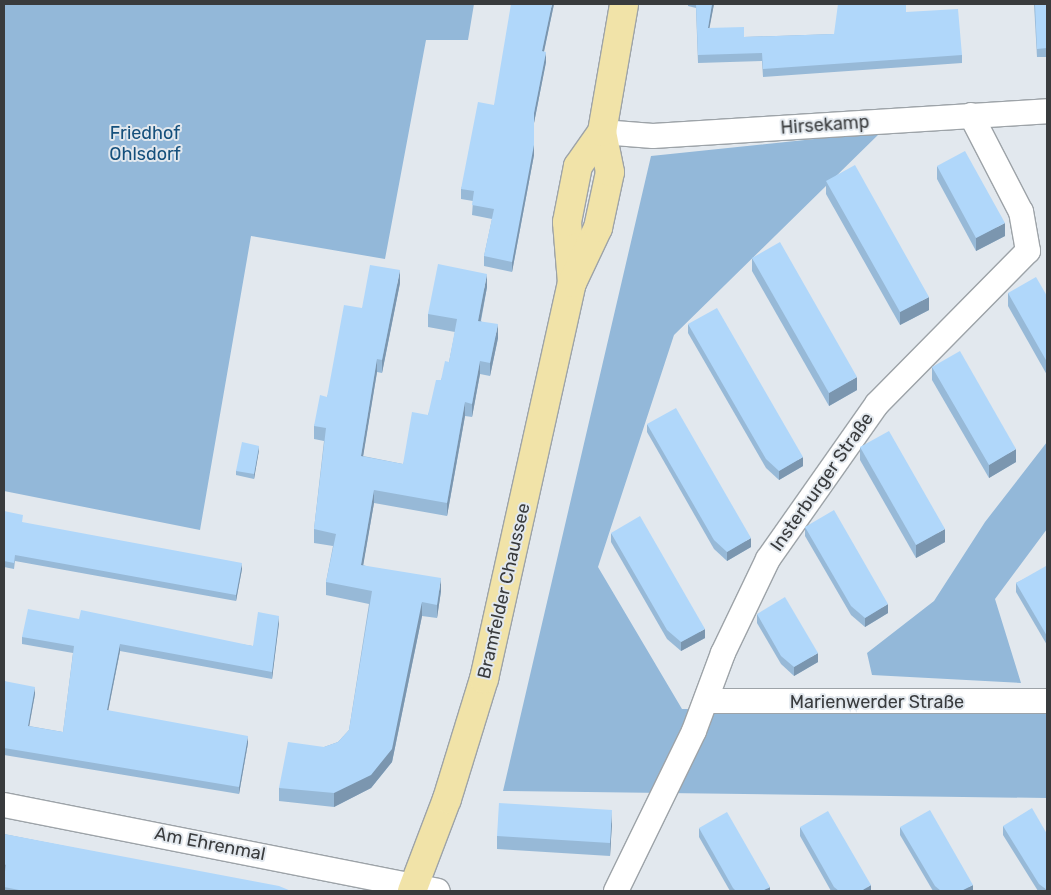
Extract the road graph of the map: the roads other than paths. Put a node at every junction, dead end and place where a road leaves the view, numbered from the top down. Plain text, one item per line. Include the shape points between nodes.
1 (624, 4) edge
2 (1047, 111) edge
3 (971, 115) junction
4 (602, 132) junction
5 (707, 701) junction
6 (1047, 701) edge
7 (4, 805) edge
8 (422, 890) edge
9 (616, 891) edge

1 - 4 main road, Bramfelder Chaussee
2 - 3 street, Hirsekamp
3 - 4 street, Hirsekamp via 653,136
3 - 5 street, Insterburger Straße via 1021,212 1028,251 877,404 821,480 768,559 723,653
4 - 8 main road, Bramfelder Chaussee via 578,166 567,222 572,284 484,678
5 - 6 street, Marienwerder Straße
5 - 9 street, Insterburger Straße
7 - 8 street, Am Ehrenmal

